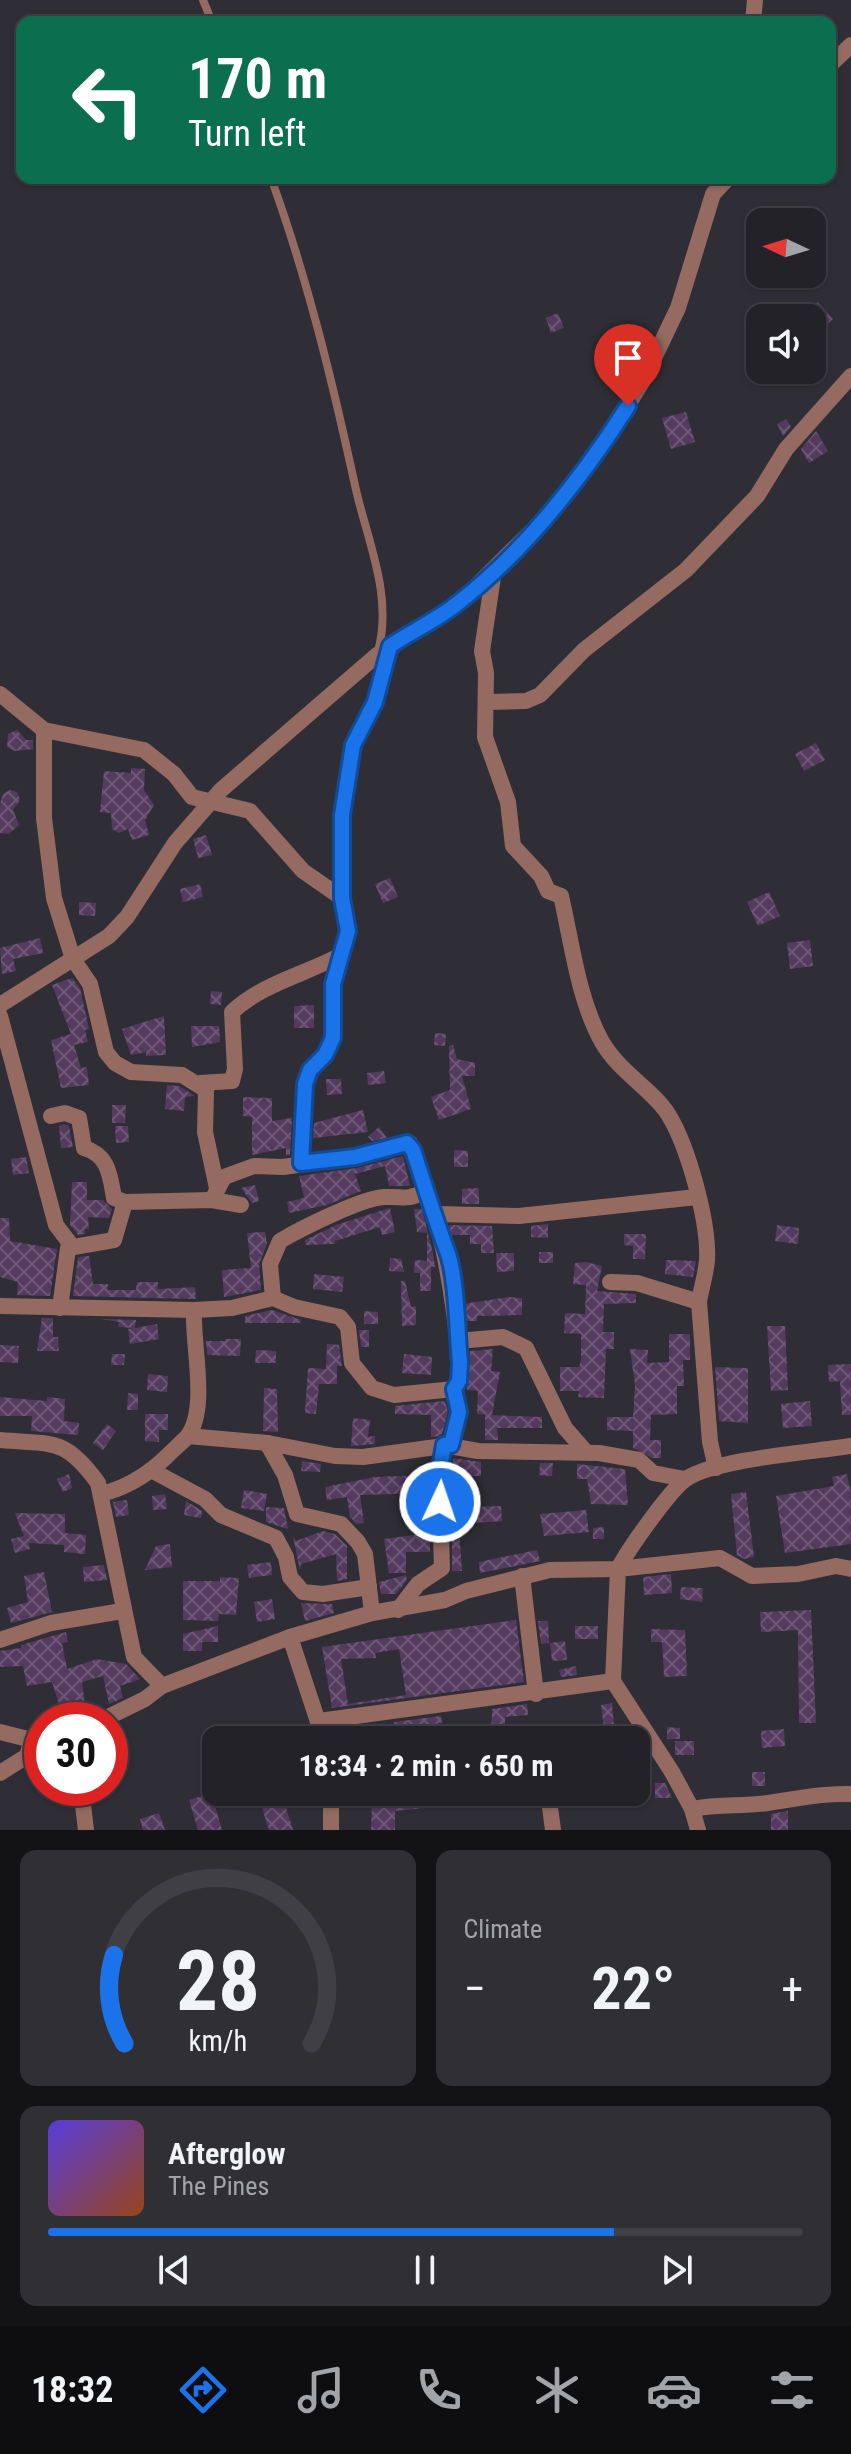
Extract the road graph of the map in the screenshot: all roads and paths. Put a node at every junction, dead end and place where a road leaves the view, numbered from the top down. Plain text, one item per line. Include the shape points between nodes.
1 (851, 45) edge
2 (836, 59) edge
3 (273, 184) edge
4 (717, 184) edge
5 (722, 184) edge
6 (713, 194) junction
7 (851, 376) edge
8 (494, 570) junction
9 (383, 651) junction
10 (0, 694) edge
11 (486, 702) junction
12 (44, 730) junction
13 (209, 802) junction
14 (342, 898) junction
15 (339, 956) junction
16 (73, 959) junction
17 (0, 1005) edge
18 (0, 1016) edge
19 (200, 1083) junction
20 (51, 1116) dead end
21 (301, 1163) junction
22 (426, 1192) junction
23 (215, 1194) junction
24 (697, 1197) junction
25 (125, 1202) junction
26 (241, 1205) dead end
27 (436, 1214) junction
28 (72, 1246) junction
29 (610, 1282) dead end
30 (273, 1298) junction
31 (699, 1302) junction
32 (0, 1306) edge
33 (60, 1308) junction
34 (194, 1310) junction
35 (458, 1341) junction
36 (454, 1389) junction
37 (188, 1436) junction
38 (0, 1440) edge
39 (267, 1443) junction
40 (444, 1445) junction
41 (851, 1446) edge
42 (586, 1452) junction
43 (716, 1468) junction
44 (151, 1470) junction
45 (685, 1479) junction
46 (101, 1494) junction
47 (618, 1569) junction
48 (851, 1569) edge
49 (522, 1576) junction
50 (369, 1587) junction
51 (398, 1610) junction
52 (122, 1611) junction
53 (372, 1613) junction
54 (290, 1637) junction
55 (0, 1640) edge
56 (613, 1681) junction
57 (162, 1686) junction
58 (536, 1694) junction
59 (128, 1707) edge
60 (319, 1721) junction
61 (320, 1726) edge
62 (0, 1732) edge
63 (24, 1738) edge
64 (24, 1758) edge
65 (0, 1773) edge
66 (851, 1794) edge
67 (83, 1806) edge
68 (331, 1806) edge
69 (550, 1806) edge
70 (692, 1809) junction
71 (86, 1830) edge
72 (331, 1830) edge
73 (553, 1830) edge
74 (698, 1830) edge

1 - 2 street
3 - 9 lane via 323,345 373,554
4 - 6 street
5 - 6 street
6 - 8 street via 678,308 628,406 553,510
7 - 11 street via 786,449 757,496 686,570 584,650 540,695 526,701
8 - 9 street via 457,605
8 - 11 street via 482,651
9 - 13 street
9 - 14 street via 375,702 353,745 342,815
10 - 12 street
11 - 24 street via 485,737 508,802 513,846 548,891 561,896 601,1041 667,1112
12 - 13 street via 144,750 192,797
12 - 16 street via 44,818 54,898
13 - 14 street via 250,811 303,871
13 - 16 street via 127,917
14 - 15 street via 348,931
15 - 19 street via 232,1012 232,1081
15 - 21 street via 333,1038 305,1084
16 - 17 street
16 - 19 street via 90,984 106,1052 115,1063 131,1072 182,1075
18 - 28 street via 56,1225
19 - 23 street via 206,1090 205,1132
20 - 25 street via 79,1118 84,1148 102,1158 114,1198
21 - 22 street via 410,1143
21 - 23 street via 246,1167 224,1177
22 - 27 street
22 - 30 street via 352,1207 280,1241 270,1264
23 - 25 street
23 - 26 street
24 - 27 street via 532,1215
24 - 31 street via 707,1261
25 - 28 street via 114,1240
27 - 35 street via 447,1252
28 - 33 street
29 - 31 street via 637,1283
30 - 34 street
30 - 36 street via 344,1320 352,1363 372,1388 384,1394
31 - 43 street
32 - 33 street
33 - 34 street
34 - 37 street via 199,1394
35 - 36 street via 459,1381
35 - 42 street via 503,1337 526,1348 565,1428
36 - 40 street via 459,1412 451,1445
37 - 39 street
37 - 44 street
38 - 46 street via 64,1446 85,1465
39 - 40 street via 363,1457
39 - 50 street via 285,1475 297,1514 341,1524 358,1542
40 - 42 street via 478,1451
40 - 51 street via 439,1474 442,1568 418,1584
41 - 43 street
42 - 45 street via 639,1460 653,1473
43 - 45 street
44 - 46 street via 119,1490
44 - 50 street via 230,1519 276,1538 290,1577 303,1592
45 - 47 street
46 - 52 street
47 - 48 street via 720,1558 752,1576 836,1566
47 - 49 street
47 - 56 street
49 - 51 street
49 - 58 street
50 - 53 street
51 - 53 street
52 - 55 street via 51,1623
52 - 57 street via 137,1663
53 - 54 street
54 - 57 street
54 - 60 street
56 - 58 street
56 - 70 street
57 - 59 street
58 - 60 street
60 - 61 street
62 - 63 street
64 - 65 street
66 - 70 street via 721,1802
67 - 71 street
68 - 72 street
69 - 73 street
70 - 74 street

